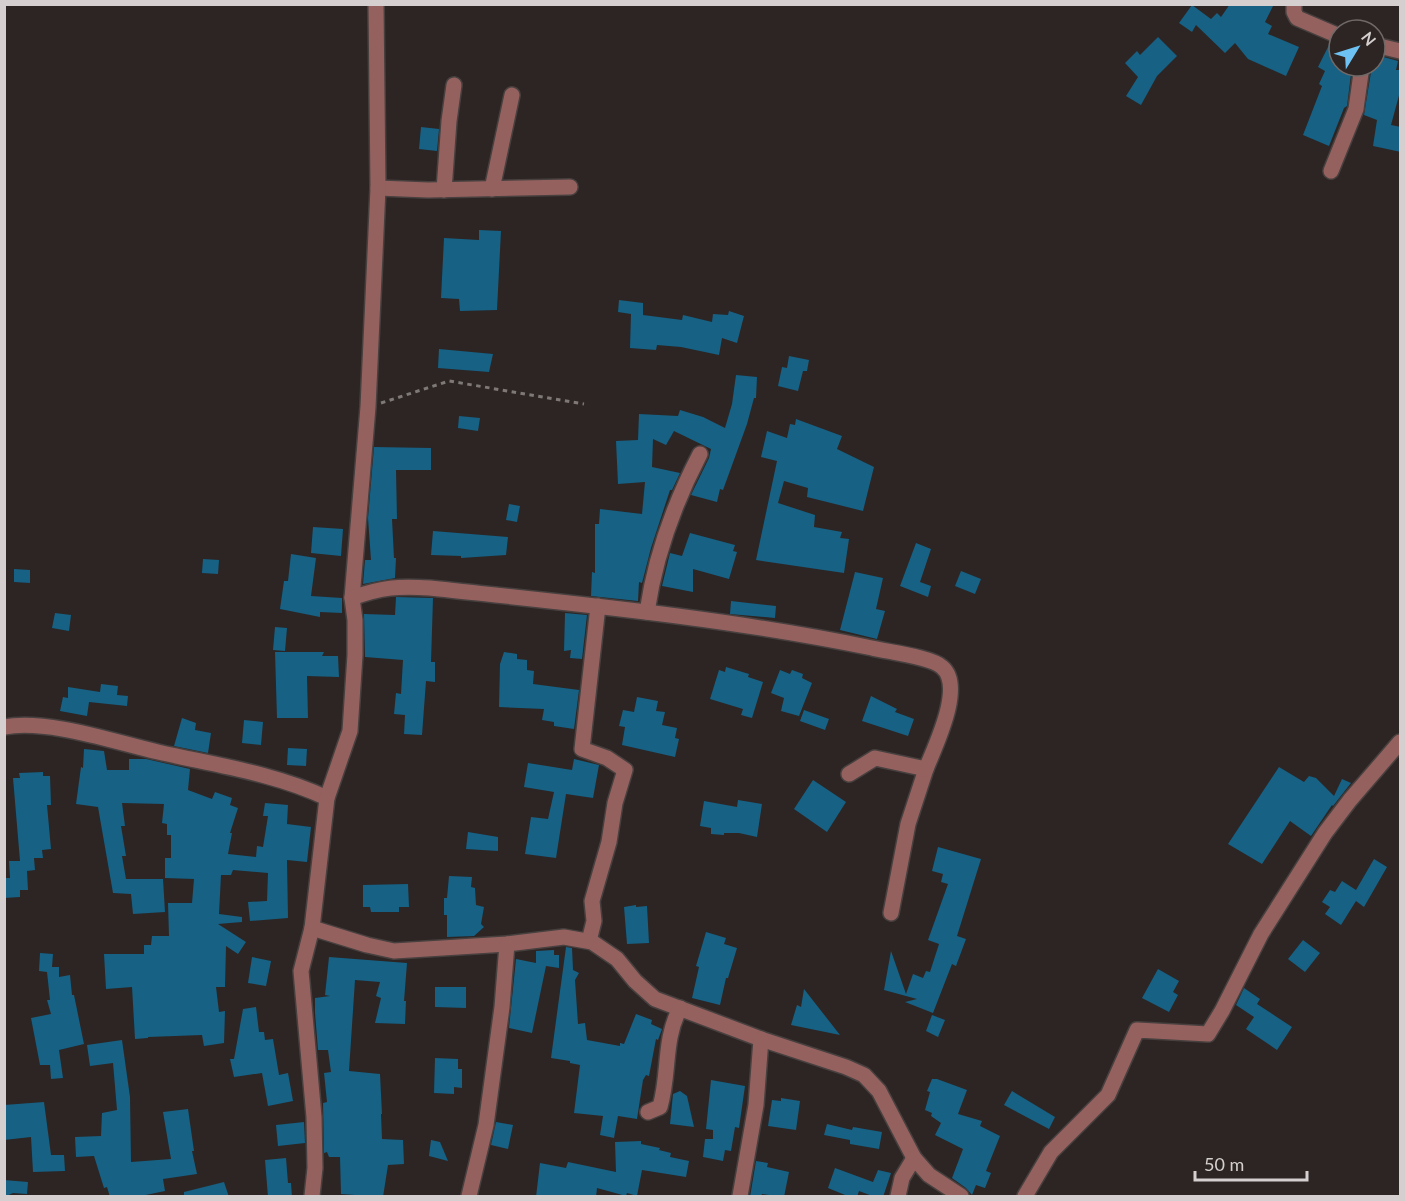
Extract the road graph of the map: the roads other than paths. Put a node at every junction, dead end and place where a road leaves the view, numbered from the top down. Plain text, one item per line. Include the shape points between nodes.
1 (376, 4) edge
2 (1294, 4) edge
3 (1327, 31) edge
4 (1360, 78) edge
5 (454, 86) dead end
6 (512, 95) dead end
7 (1331, 171) dead end
8 (570, 187) dead end
9 (378, 188) junction
10 (492, 189) junction
11 (444, 190) junction
12 (700, 454) dead end
13 (352, 598) junction
14 (598, 606) junction
15 (647, 612) junction
16 (4, 726) edge
17 (1401, 742) edge
18 (926, 769) junction
19 (849, 774) dead end
20 (327, 798) junction
21 (891, 913) dead end
22 (312, 928) junction
23 (589, 941) junction
24 (507, 944) junction
25 (680, 1008) junction
26 (761, 1039) junction
27 (648, 1112) dead end
28 (914, 1158) junction
29 (312, 1197) edge
30 (469, 1197) edge
31 (740, 1197) edge
32 (898, 1197) edge
33 (962, 1197) edge
34 (1025, 1197) edge

1 - 9 street
2 - 3 street via 1297,18
4 - 7 street via 1356,109
5 - 11 street
6 - 10 street
8 - 10 street
9 - 11 street
9 - 13 street via 368,407
10 - 11 street
12 - 15 street via 659,552
13 - 14 street via 398,586
13 - 20 street via 355,655 350,731
14 - 15 street
14 - 23 street via 582,749 625,770 592,901 594,921
15 - 18 street via 833,640 942,666 951,680 951,694
16 - 20 street via 51,727 246,771
17 - 34 street via 1325,833 1261,934 1208,1034 1137,1030 1108,1095 1051,1152
18 - 19 street via 875,758
18 - 21 street via 908,824
20 - 22 street
22 - 24 street via 394,951
22 - 29 street via 302,971 314,1118
23 - 24 street via 564,937
23 - 25 street via 617,959 655,999
24 - 30 street via 486,1125
25 - 26 street
25 - 27 street via 668,1041 660,1107
26 - 28 street via 864,1075 879,1091
26 - 31 street via 756,1105
28 - 32 street via 902,1178
28 - 33 street via 929,1175

